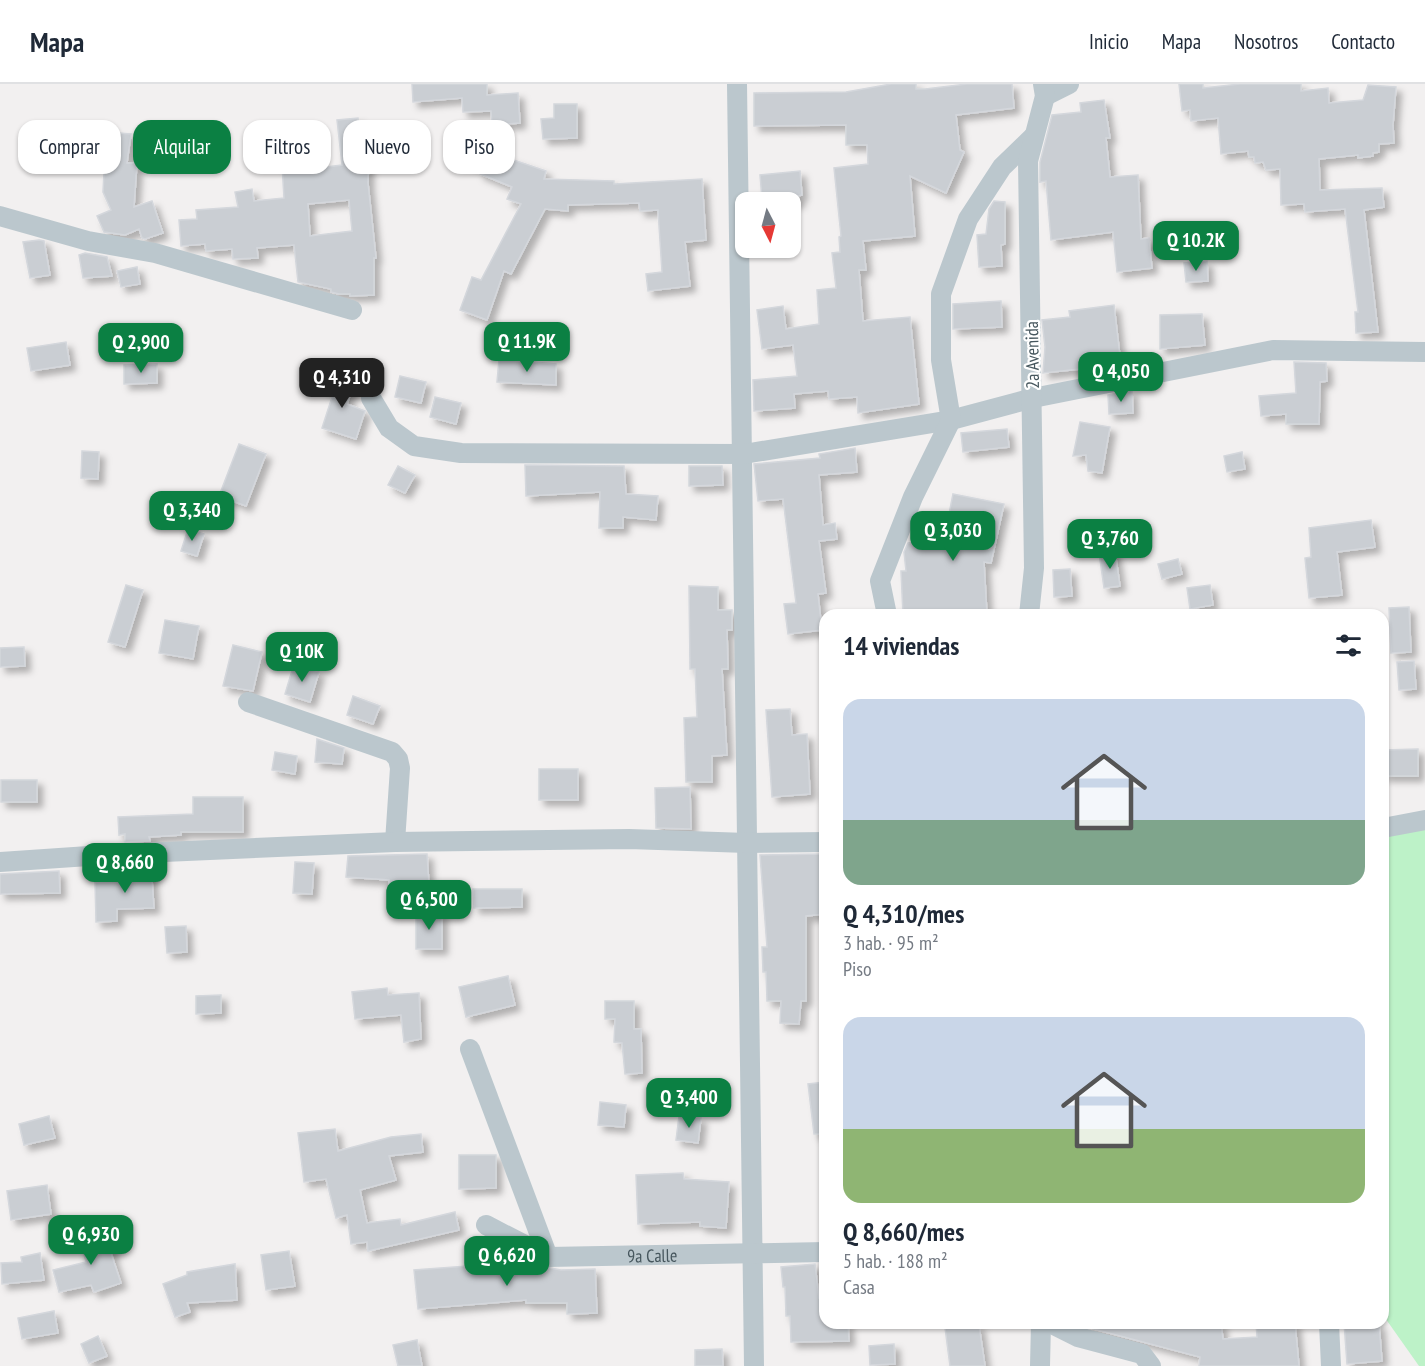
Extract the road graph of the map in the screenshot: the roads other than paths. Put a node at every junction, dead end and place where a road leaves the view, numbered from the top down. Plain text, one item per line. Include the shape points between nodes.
1 (737, 84) edge
2 (1069, 84) edge
3 (1044, 90) edge
4 (1034, 136) junction
5 (0, 216) edge
6 (352, 310) dead end
7 (1425, 352) edge
8 (371, 398) dead end
9 (1033, 398) junction
10 (951, 420) junction
11 (744, 454) junction
12 (886, 609) edge
13 (1030, 609) edge
14 (248, 702) dead end
15 (1425, 819) edge
16 (1389, 827) edge
17 (394, 842) junction
18 (819, 842) edge
19 (747, 843) junction
20 (0, 862) edge
21 (470, 1049) dead end
22 (486, 1225) dead end
23 (819, 1252) edge
24 (754, 1254) junction
25 (548, 1257) junction
26 (1041, 1329) edge
27 (1062, 1329) edge
28 (1329, 1329) edge
29 (754, 1366) edge
30 (1040, 1366) edge
31 (1151, 1366) edge
32 (1331, 1366) edge

1 - 11 street
2 - 3 street
3 - 4 street, 2a Avenida
4 - 9 street, 2a Avenida via 1028,161
4 - 10 street via 1002,167 968,219 941,294 941,360
5 - 6 street via 88,241 155,253
7 - 9 street via 1273,350
8 - 11 street via 389,428 414,446 461,453
9 - 10 street
9 - 13 street, 2a Avenida via 1034,568
10 - 11 street
10 - 12 street via 913,497 880,581
11 - 19 street
14 - 17 street via 392,752 400,768
15 - 16 street
17 - 19 street via 629,839
17 - 20 street
18 - 19 street
19 - 24 street
21 - 25 street
22 - 25 street, 9a Calle
23 - 24 street, 9a Calle
24 - 25 street, 9a Calle
24 - 29 street
26 - 30 street
27 - 31 street via 1142,1354
28 - 32 street

